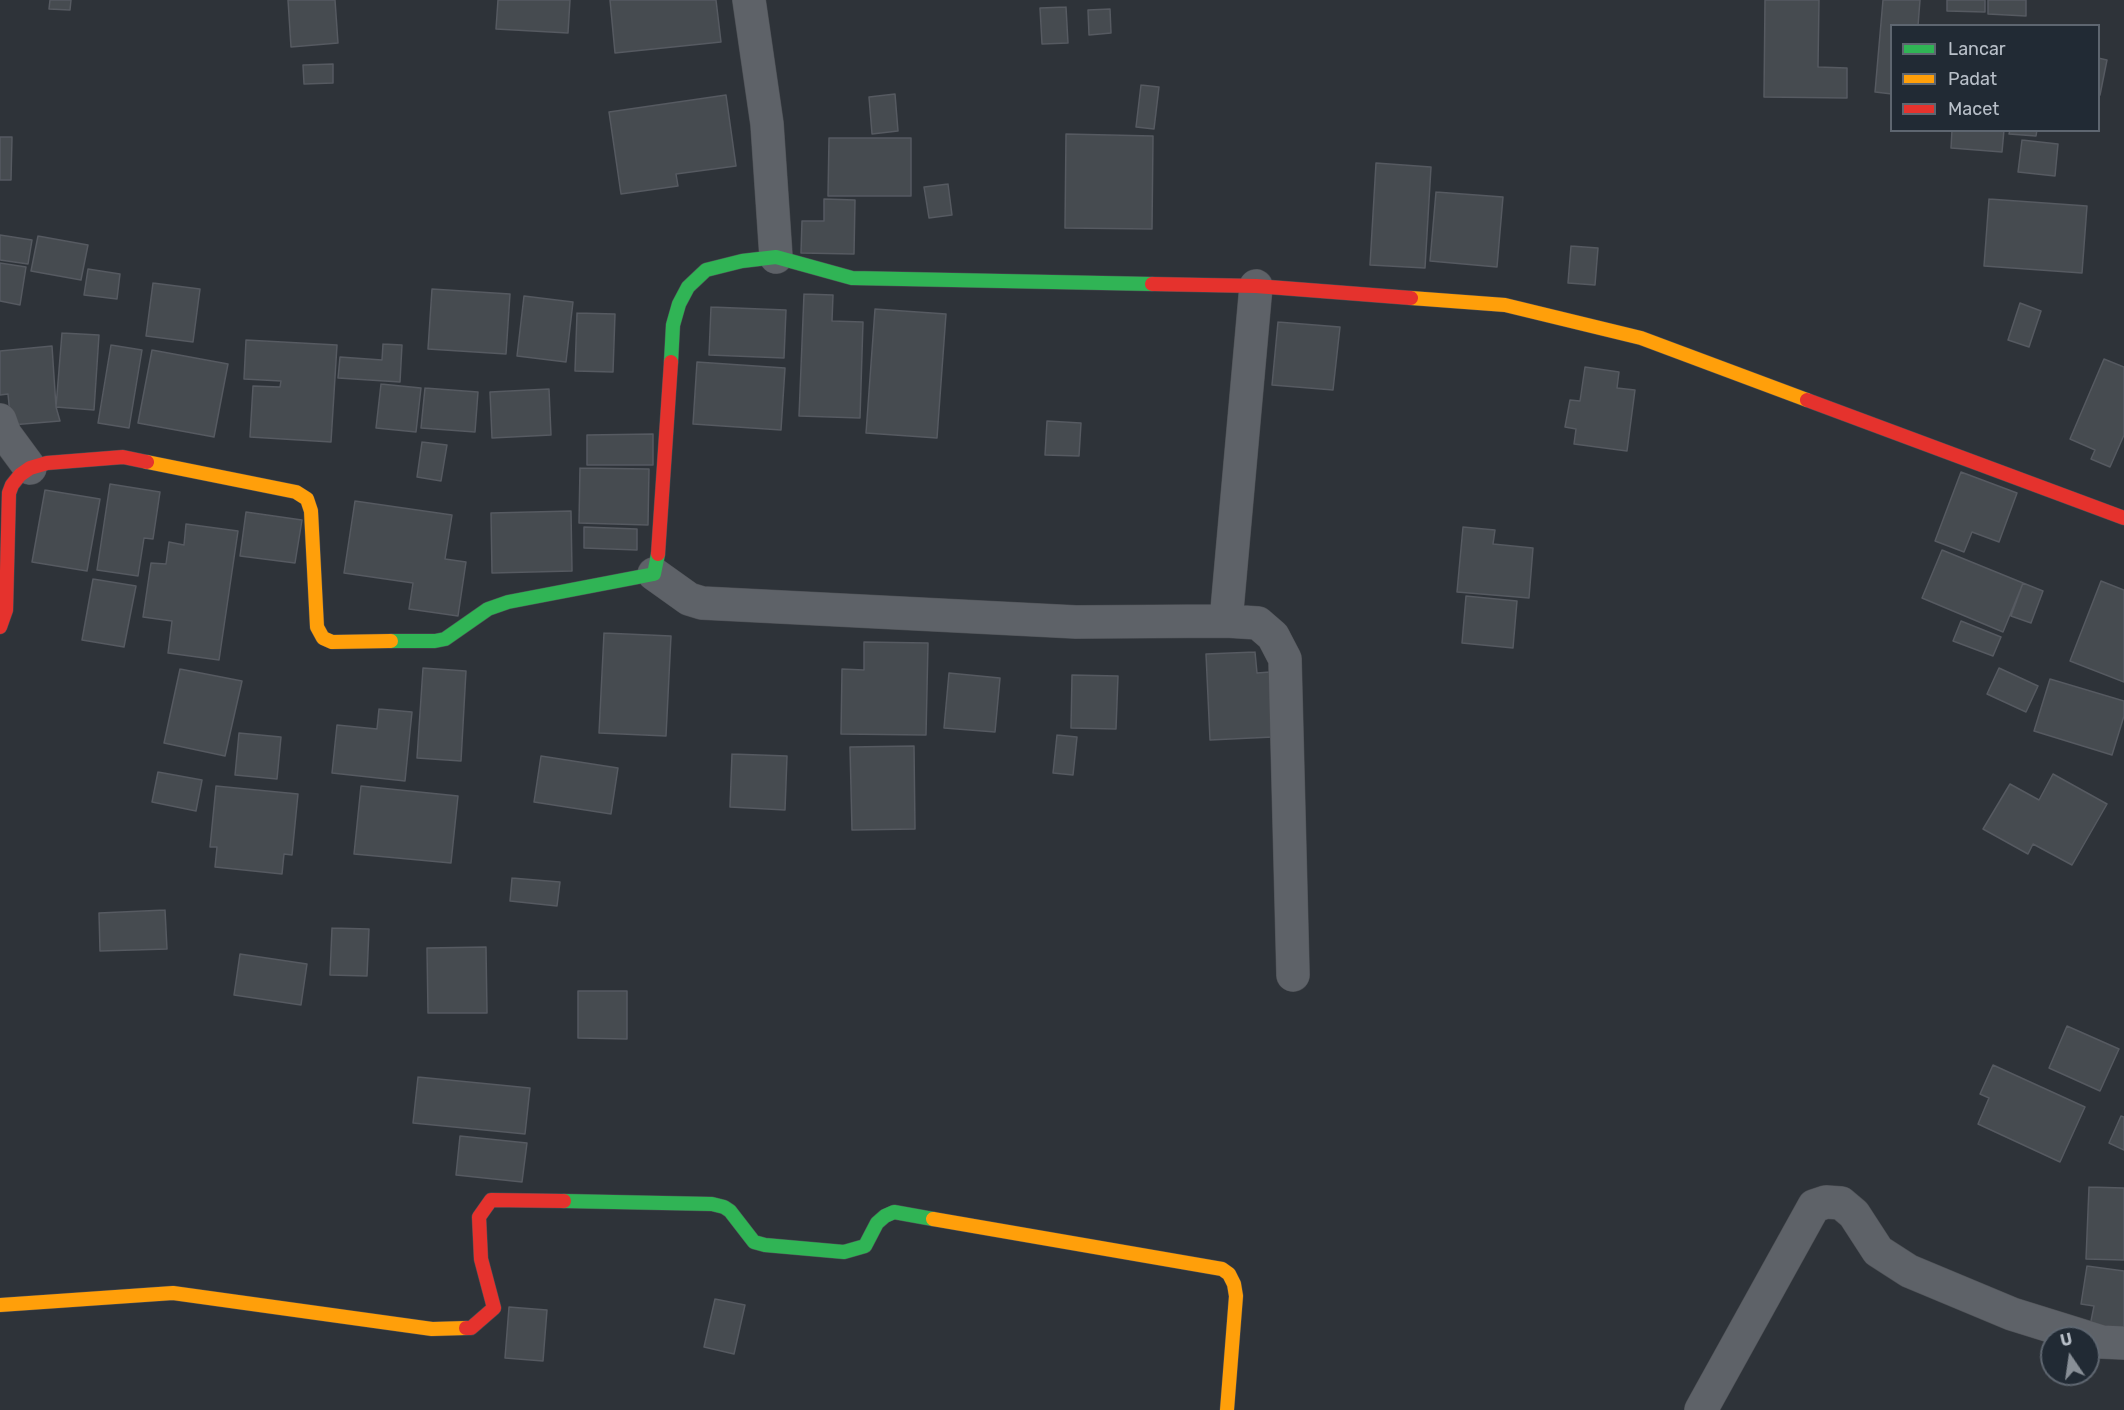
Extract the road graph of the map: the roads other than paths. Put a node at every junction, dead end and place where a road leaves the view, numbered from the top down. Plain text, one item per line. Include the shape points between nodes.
1 (749, 0) edge
2 (776, 257) junction
3 (1256, 286) junction
4 (0, 420) edge
5 (30, 468) junction
6 (2124, 518) edge
7 (654, 574) junction
8 (1226, 621) junction
9 (0, 627) edge
10 (1293, 975) dead end
11 (0, 1305) edge
12 (2124, 1343) edge
13 (1227, 1410) edge
14 (1701, 1410) edge

1 - 2 street via 767,124
2 - 3 street via 852,278
2 - 7 street via 706,270 688,287 679,304 673,324 659,548
3 - 6 street via 1505,305 1641,339
3 - 8 street
4 - 5 street via 5,434
5 - 7 street via 123,457 296,492 307,499 311,511 317,627 323,638 332,642 445,639 488,609 508,602
5 - 9 street via 9,493 6,610
7 - 8 street via 689,599 702,603 1077,622
8 - 10 street via 1258,623 1273,636 1285,659
11 - 13 street via 173,1293 432,1329 471,1328 494,1308 481,1259 479,1217 491,1200 712,1204 730,1211 754,1242 844,1252 865,1245 877,1223 894,1212 1222,1269 1229,1274 1236,1296
12 - 14 street via 2102,1342 2012,1314 1909,1271 1878,1251 1841,1203 1826,1202 1814,1206

